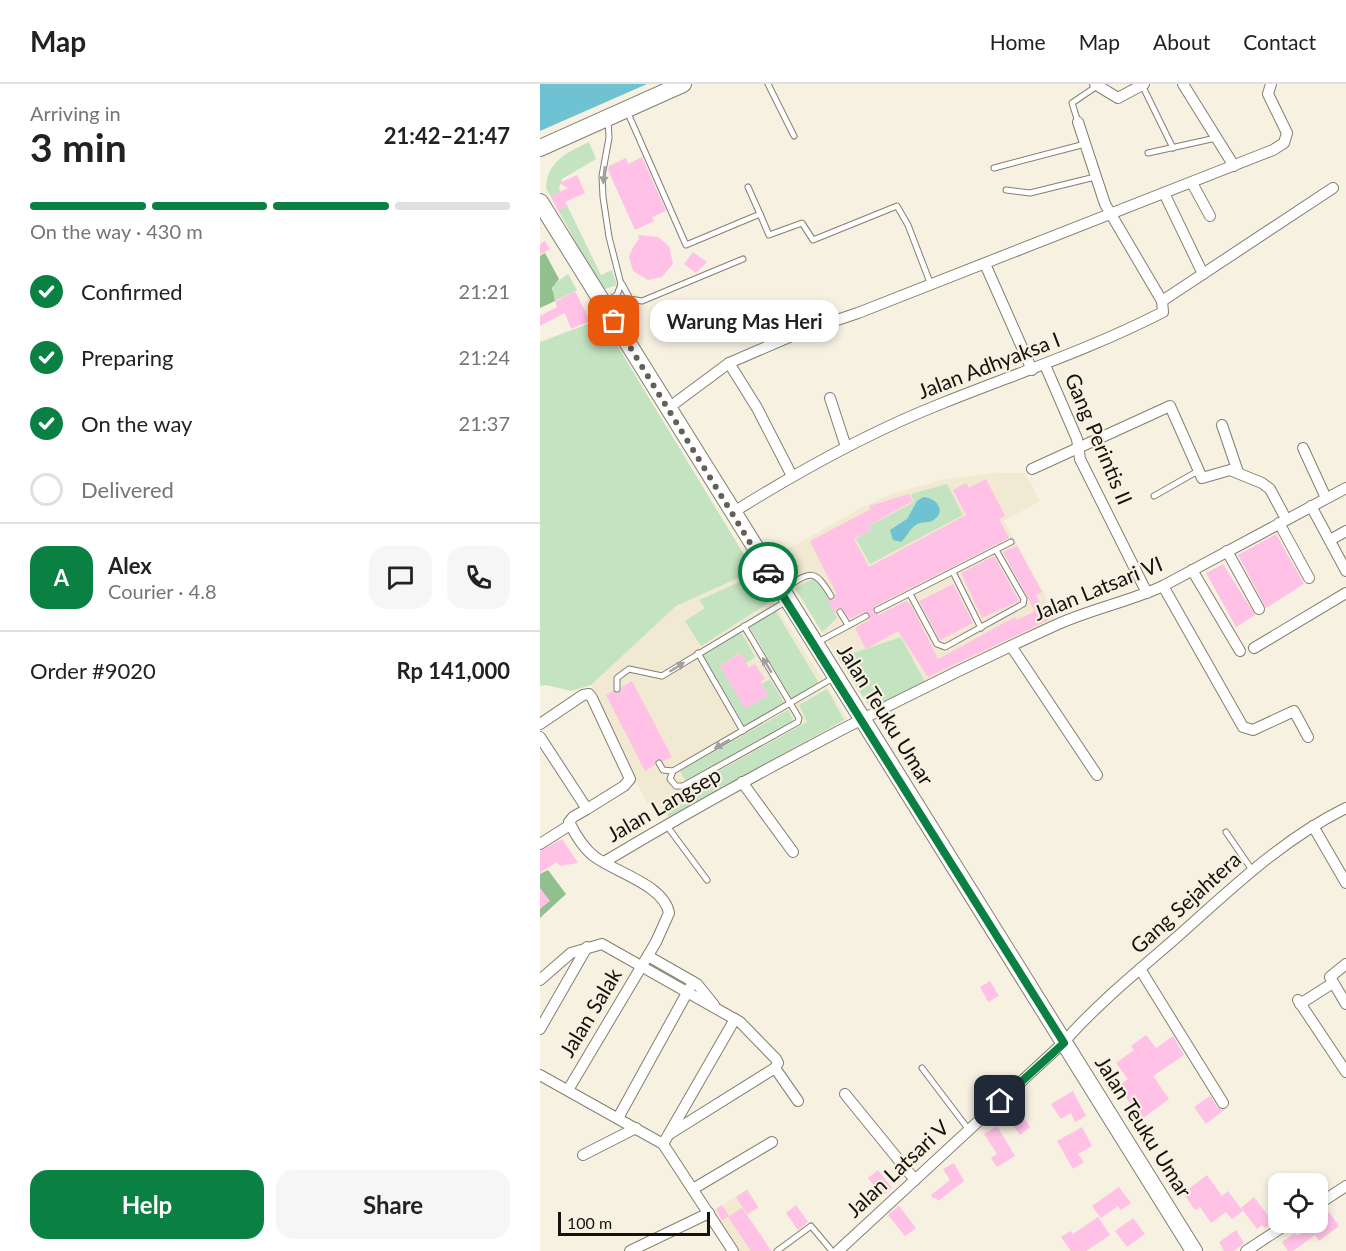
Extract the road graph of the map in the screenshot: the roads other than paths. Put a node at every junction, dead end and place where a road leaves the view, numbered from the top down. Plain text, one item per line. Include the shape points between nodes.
1 (683, 84) edge
2 (768, 84) edge
3 (1183, 84) edge
4 (1271, 84) edge
5 (1096, 85) edge
6 (1143, 85) edge
7 (626, 110) junction
8 (608, 118) junction
9 (1078, 122) joint
10 (794, 136) dead end
11 (1216, 138) junction
12 (1085, 144) junction
13 (545, 145) edge
14 (1173, 148) junction
15 (1148, 153) dead end
16 (540, 164) edge
17 (1233, 166) junction
18 (994, 168) dead end
19 (1095, 177) junction
20 (1192, 183) junction
21 (748, 187) dead end
22 (1333, 188) dead end
23 (1006, 190) dead end
24 (1164, 193) junction
25 (540, 202) edge
26 (760, 214) junction
27 (1111, 215) junction
28 (1210, 216) dead end
29 (743, 259) dead end
30 (986, 264) junction
31 (1203, 274) junction
32 (621, 281) junction
33 (931, 285) junction
34 (1162, 301) junction
35 (603, 304) junction
36 (729, 363) junction
37 (1045, 365) junction
38 (1032, 370) junction
39 (830, 398) dead end
40 (667, 408) junction
41 (1222, 425) dead end
42 (846, 447) junction
43 (1078, 448) junction
44 (1303, 448) dead end
45 (1032, 469) dead end
46 (1198, 471) junction
47 (1238, 472) junction
48 (792, 476) junction
49 (1346, 488) edge
50 (1154, 496) dead end
51 (1326, 498) junction
52 (1311, 506) junction
53 (732, 513) junction
54 (1283, 521) junction
55 (1346, 531) edge
56 (1330, 540) junction
57 (1011, 542) dead end
58 (996, 550) junction
59 (1227, 551) junction
60 (1192, 570) junction
61 (1346, 571) edge
62 (953, 572) junction
63 (1309, 578) dead end
64 (1162, 586) junction
65 (1147, 593) junction
66 (1346, 593) edge
67 (910, 594) junction
68 (784, 596) junction
69 (831, 596) dead end
70 (1259, 609) dead end
71 (877, 610) dead end
72 (840, 612) dead end
73 (866, 616) dead end
74 (848, 625) junction
75 (744, 626) junction
76 (981, 628) junction
77 (814, 645) junction
78 (1011, 646) junction
79 (1254, 648) dead end
80 (1240, 651) dead end
81 (698, 653) junction
82 (834, 677) junction
83 (617, 689) dead end
84 (791, 704) junction
85 (860, 718) junction
86 (540, 723) edge
87 (743, 731) junction
88 (540, 737) edge
89 (1308, 737) dead end
90 (658, 763) dead end
91 (673, 771) junction
92 (1097, 775) dead end
93 (742, 782) junction
94 (587, 808) junction
95 (1346, 808) edge
96 (570, 825) junction
97 (667, 825) junction
98 (1313, 826) junction
99 (1226, 832) dead end
100 (540, 844) edge
101 (793, 852) dead end
102 (604, 862) junction
103 (1252, 870) junction
104 (706, 880) dead end
105 (1346, 883) edge
106 (587, 946) junction
107 (645, 961) junction
108 (1346, 964) edge
109 (1140, 969) junction
110 (540, 980) edge
111 (1333, 983) junction
112 (691, 987) junction
113 (1346, 1004) edge
114 (735, 1019) junction
115 (540, 1029) edge
116 (1064, 1043) junction
117 (775, 1068) junction
118 (922, 1068) dead end
119 (1346, 1072) edge
120 (540, 1075) edge
121 (568, 1090) junction
122 (845, 1094) dead end
123 (798, 1101) dead end
124 (1223, 1103) dead end
125 (618, 1118) junction
126 (636, 1128) junction
127 (969, 1130) junction
128 (666, 1140) junction
129 (772, 1142) dead end
130 (583, 1155) dead end
131 (915, 1180) junction
132 (1346, 1186) edge
133 (693, 1188) junction
134 (1328, 1198) edge
135 (709, 1213) junction
136 (1273, 1233) edge
137 (630, 1251) edge
138 (733, 1251) edge
139 (777, 1251) edge
140 (832, 1251) edge
141 (838, 1251) edge
142 (1194, 1251) edge
143 (1246, 1251) edge

1 - 7 highway
2 - 10 lane
3 - 11 street
4 - 17 street via 1268,94 1287,133 1285,143
5 - 6 street via 1120,98
5 - 9 lane via 1072,103
6 - 14 lane
7 - 8 highway
7 - 26 lane via 686,245
8 - 13 highway
8 -> 32 lane via 610,134 603,197
9 - 12 street
11 - 14 lane
11 - 17 street
12 - 18 lane
12 - 19 street
13 - 16 highway
14 - 15 lane
17 - 20 street
19 - 23 lane via 1030,193
19 - 27 street
20 - 24 street
20 - 28 street
21 - 26 lane
22 - 31 street
24 - 27 street
24 - 31 street
25 - 35 highway, Jalan Teuku Umar
26 - 33 lane via 770,235 802,223 812,240 898,206
27 - 30 street
27 - 34 street
29 - 32 lane via 642,301 628,297
30 - 33 street
30 - 38 street
31 - 34 street
32 - 35 lane via 617,295
33 - 36 street
34 - 37 street, Jalan Adhyaksa I via 1163,312 1104,342
35 - 40 highway, Jalan Teuku Umar
36 - 40 street
36 - 48 street
37 - 38 street, Jalan Adhyaksa I
37 - 43 street, Gang Perintis II
38 - 42 street, Jalan Adhyaksa I via 941,403
39 - 42 street
40 - 53 highway, Jalan Teuku Umar
41 - 47 street
42 - 48 street, Jalan Adhyaksa I
43 - 45 street
43 - 46 street via 1171,406
43 - 65 street, Gang Perintis II
44 - 51 street
46 - 47 street via 1204,479
46 - 50 lane
47 - 54 street via 1268,487
48 - 53 street, Jalan Adhyaksa I
49 - 51 street, Jalan Latsari VI
51 - 52 street, Jalan Latsari VI
52 - 54 street, Jalan Latsari VI
52 - 56 street
53 - 68 highway, Jalan Teuku Umar
54 - 59 street, Jalan Latsari VI
54 - 63 street
55 - 56 street
56 - 61 street
57 - 58 lane
58 - 62 lane
58 - 76 lane via 1024,602 1022,607
59 - 60 street, Jalan Latsari VI
59 - 70 street
60 - 64 street, Jalan Latsari VI
60 - 80 street
62 - 67 lane
62 - 76 lane
64 - 65 street, Jalan Latsari VI
64 - 89 street via 1243,728 1252,730 1294,711
65 - 78 street, Jalan Latsari VI via 1081,614
66 - 79 street
67 - 71 lane
67 - 76 lane via 939,646
68 - 69 lane via 803,577 813,574
68 - 75 lane
68 - 77 highway, Jalan Teuku Umar
72 - 74 lane
73 - 74 lane
74 - 77 lane
75 - 81 lane
84 -> 75 lane
77 - 82 highway, Jalan Teuku Umar
78 - 85 street, Jalan Latsari VI
78 - 92 street
83 -> 81 lane via 617,678 629,669 662,676
81 - 87 lane
82 - 84 lane
82 - 85 highway, Jalan Teuku Umar
84 - 87 lane
84 - 91 lane via 799,718 796,724 681,787 670,778
85 - 93 street, Jalan Langsep
85 - 116 highway, Jalan Teuku Umar
86 - 94 street via 585,694 592,698 630,779
87 -> 91 lane
88 - 94 street
90 - 91 lane via 663,770
93 - 97 street, Jalan Langsep
93 - 101 street
94 - 96 street via 571,819
95 - 98 street, Gang Sejahtera
96 - 100 street
96 - 102 street via 589,852
97 - 102 street, Jalan Langsep
97 - 104 lane
98 - 103 street, Gang Sejahtera via 1280,846
98 - 105 street
99 - 103 lane
102 - 107 street, Jalan Langsep via 640,881 668,907 666,923
103 - 109 street, Gang Sejahtera
106 - 107 street via 602,944
106 - 110 street via 568,954
106 - 115 street
107 - 112 street
107 - 121 street, Jalan Salak
108 - 111 street via 1332,973
109 - 116 street, Gang Sejahtera
109 - 124 street
111 - 113 street
111 - 119 street via 1299,1002
112 - 114 street
112 - 125 street
114 - 117 street via 776,1059
114 - 128 street
116 - 127 street, Jalan Latsari V
116 - 142 highway, Jalan Teuku Umar
117 - 123 street
117 - 128 street
118 - 127 lane
120 - 121 street
121 - 125 street
122 - 131 street
125 - 126 street
126 - 128 street
126 - 130 street
127 - 131 street, Jalan Latsari V
128 - 133 street
129 - 133 street
131 - 141 street, Jalan Latsari V
132 - 134 street
133 - 135 street
135 - 137 street
135 - 138 street
136 - 143 street
139 - 140 lane via 811,1226

